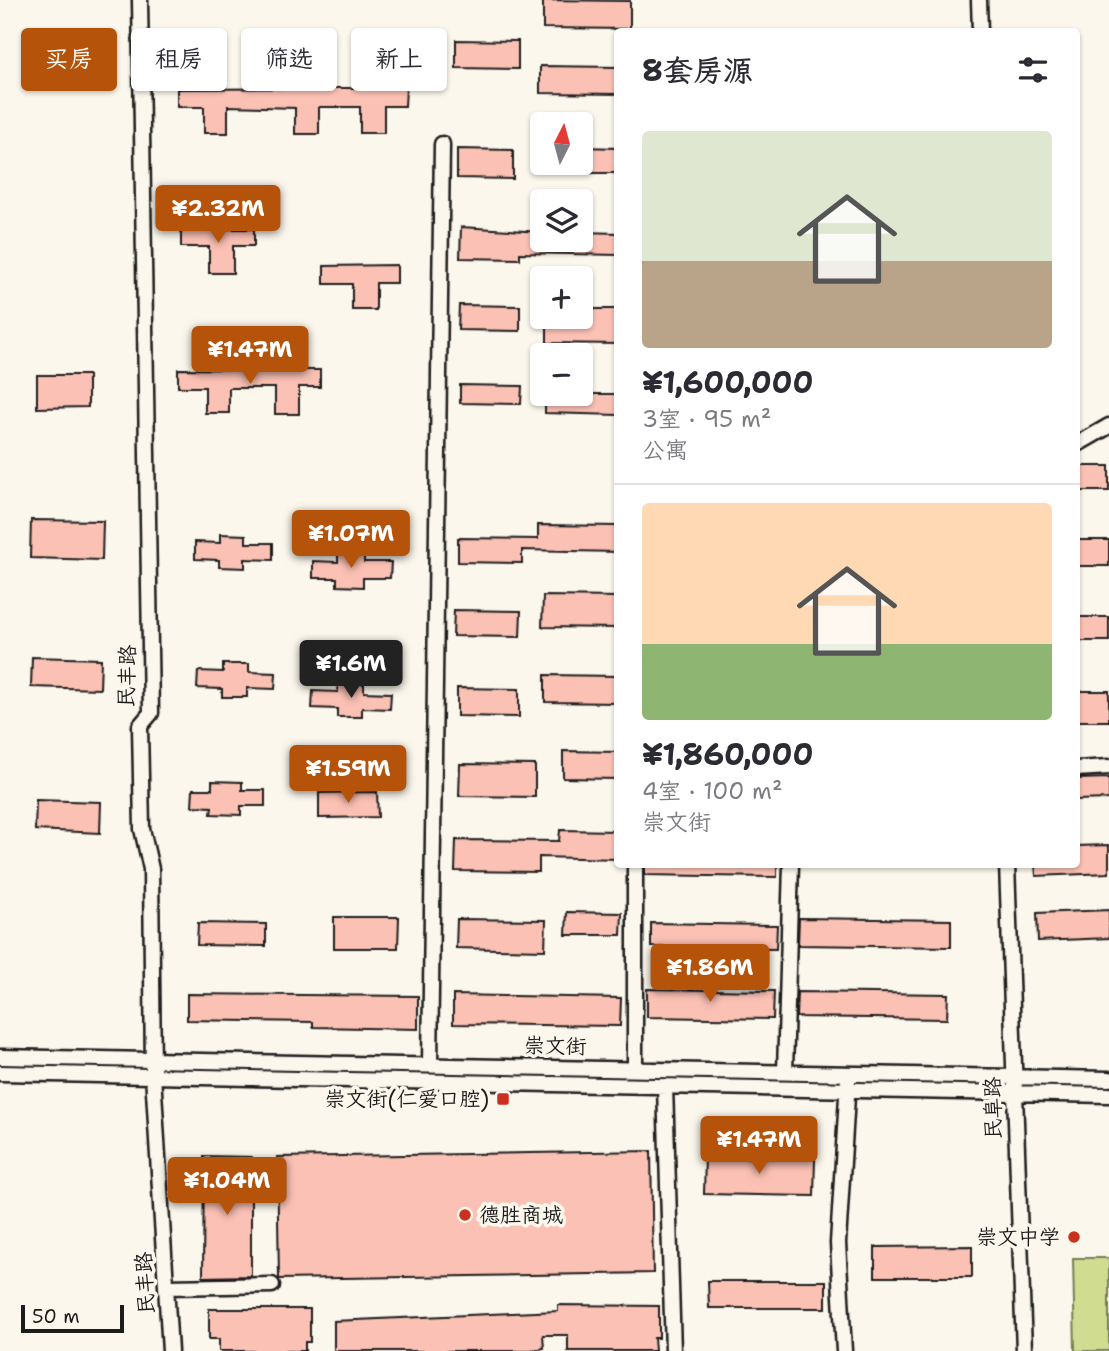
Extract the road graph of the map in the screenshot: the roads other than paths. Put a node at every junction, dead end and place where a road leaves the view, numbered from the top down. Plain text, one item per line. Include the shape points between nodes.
1 (140, 0) edge
2 (979, 0) edge
3 (981, 28) edge
4 (442, 144) dead end
5 (1109, 426) edge
6 (1080, 443) edge
7 (1109, 767) edge
8 (1080, 769) edge
9 (635, 868) edge
10 (791, 868) edge
11 (1007, 868) edge
12 (0, 1057) edge
13 (154, 1059) junction
14 (430, 1065) junction
15 (635, 1069) junction
16 (785, 1072) junction
17 (0, 1073) edge
18 (849, 1073) junction
19 (153, 1075) junction
20 (1014, 1077) junction
21 (1109, 1079) edge
22 (665, 1086) junction
23 (848, 1090) junction
24 (1013, 1094) junction
25 (1109, 1095) edge
26 (272, 1285) dead end
27 (167, 1287) junction
28 (170, 1351) edge
29 (673, 1351) edge
30 (844, 1351) edge
31 (1024, 1351) edge

1 - 13 street, 民丰路 via 150,713 140,726 142,829 151,869
2 - 3 street
4 - 14 street
5 - 6 street
7 - 8 street
9 - 15 street
10 - 16 street
11 - 20 street, 民阜路
12 - 13 street, 崇文街
13 - 14 street, 崇文街
13 - 19 street, 民丰路
14 - 15 street, 崇文街
15 - 16 street, 崇文街
16 - 18 street, 崇文街
17 - 19 street, 崇文街
18 - 20 street, 崇文街
18 - 23 street
19 - 22 street, 崇文街
19 - 27 street, 民丰路
20 - 21 street, 崇文街
20 - 24 street, 民阜路
22 - 23 street, 崇文街
22 - 29 street
23 - 24 street, 崇文街
23 - 30 street via 838,1243
24 - 25 street, 崇文街
24 - 31 street, 民阜路
26 - 27 street
27 - 28 street, 民丰路

